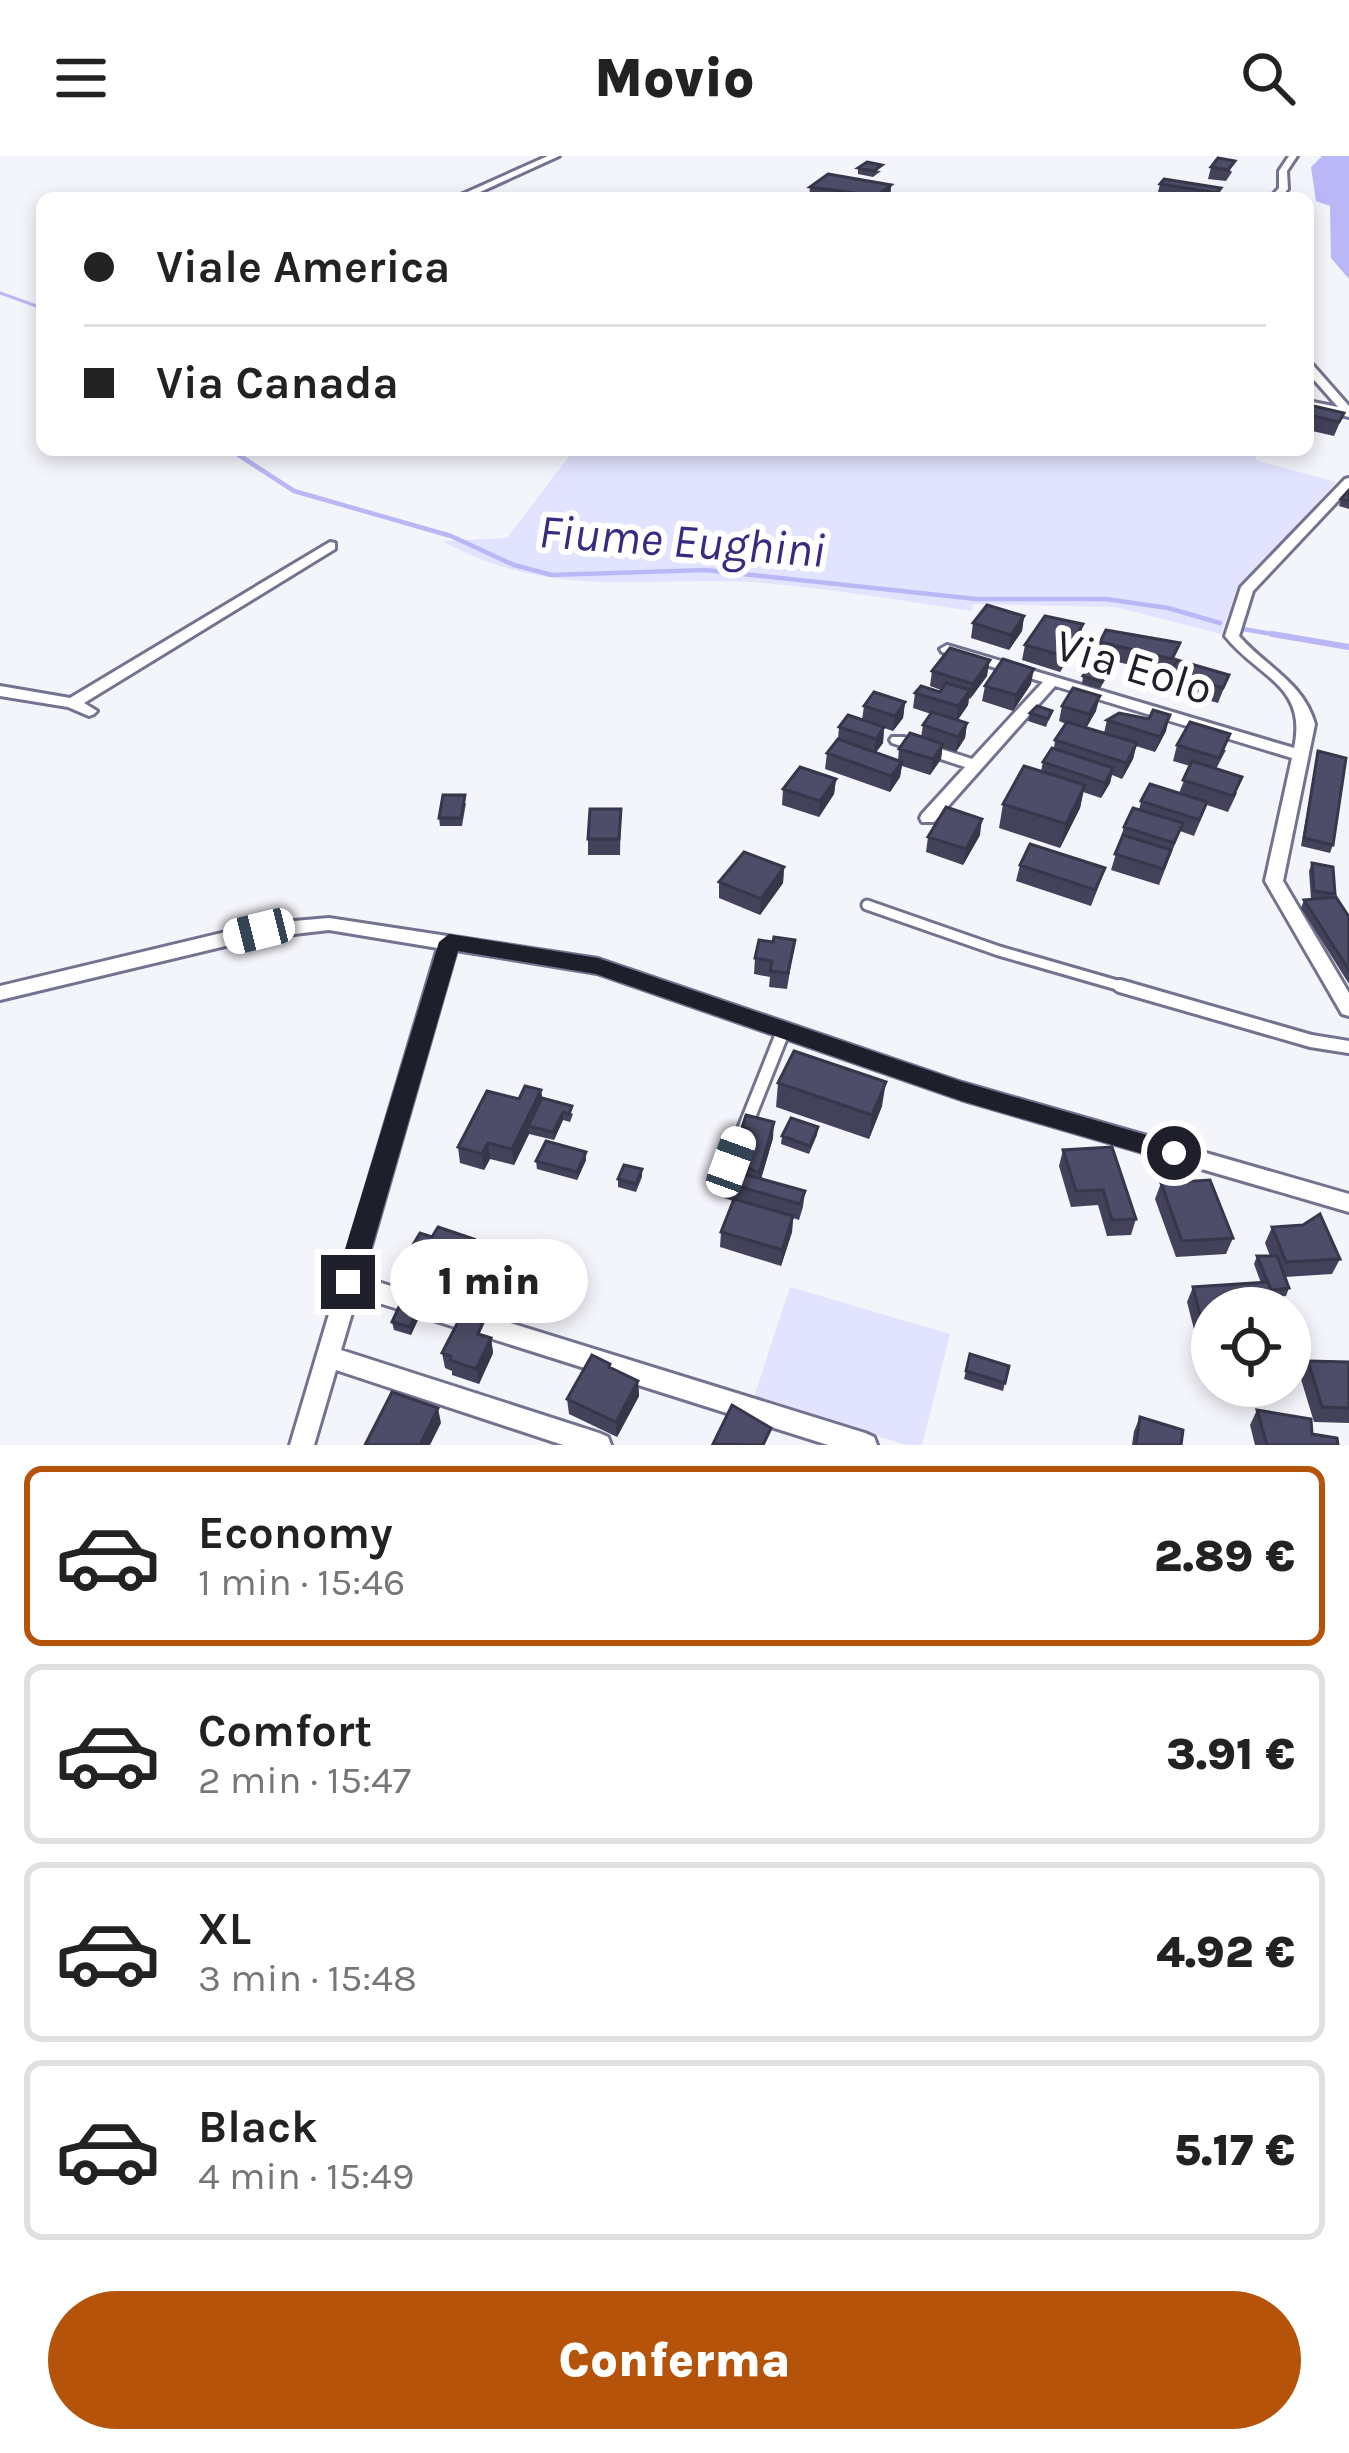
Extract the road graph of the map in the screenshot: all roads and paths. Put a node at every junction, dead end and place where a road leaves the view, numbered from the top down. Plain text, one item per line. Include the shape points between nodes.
1 (555, 156) edge
2 (1293, 156) edge
3 (473, 192) edge
4 (1281, 192) edge
5 (1314, 373) edge
6 (1314, 405) edge
7 (1349, 413) edge
8 (1349, 482) edge
9 (330, 546) dead end
10 (947, 649) edge
11 (1053, 680) junction
12 (0, 692) edge
13 (71, 703) junction
14 (89, 711) dead end
15 (898, 740) edge
16 (1301, 755) junction
17 (976, 766) junction
18 (928, 818) dead end
19 (867, 905) dead end
20 (449, 942) junction
21 (0, 993) edge
22 (1349, 1009) edge
23 (784, 1029) junction
24 (1349, 1046) edge
25 (731, 1162) edge
26 (1349, 1203) edge
27 (348, 1282) junction
28 (329, 1357) junction
29 (302, 1445) edge
30 (599, 1445) edge
31 (865, 1445) edge

1 - 3 street
2 - 4 street
5 - 7 street
6 - 7 street
8 - 16 street via 1246,590 1232,636 1299,695 1307,724
9 - 13 street
10 - 11 street, Via Eolo
11 - 16 street, Via Eolo
11 - 17 street
12 - 13 street
13 - 14 street
15 - 17 street
16 - 22 street via 1274,881
17 - 18 street
19 - 24 lane via 999,951
20 - 21 street via 294,925
20 - 23 street via 598,966
20 - 27 street
23 - 25 lane
23 - 26 street via 962,1091
27 - 28 street
27 - 31 street
28 - 29 street
28 - 30 street

